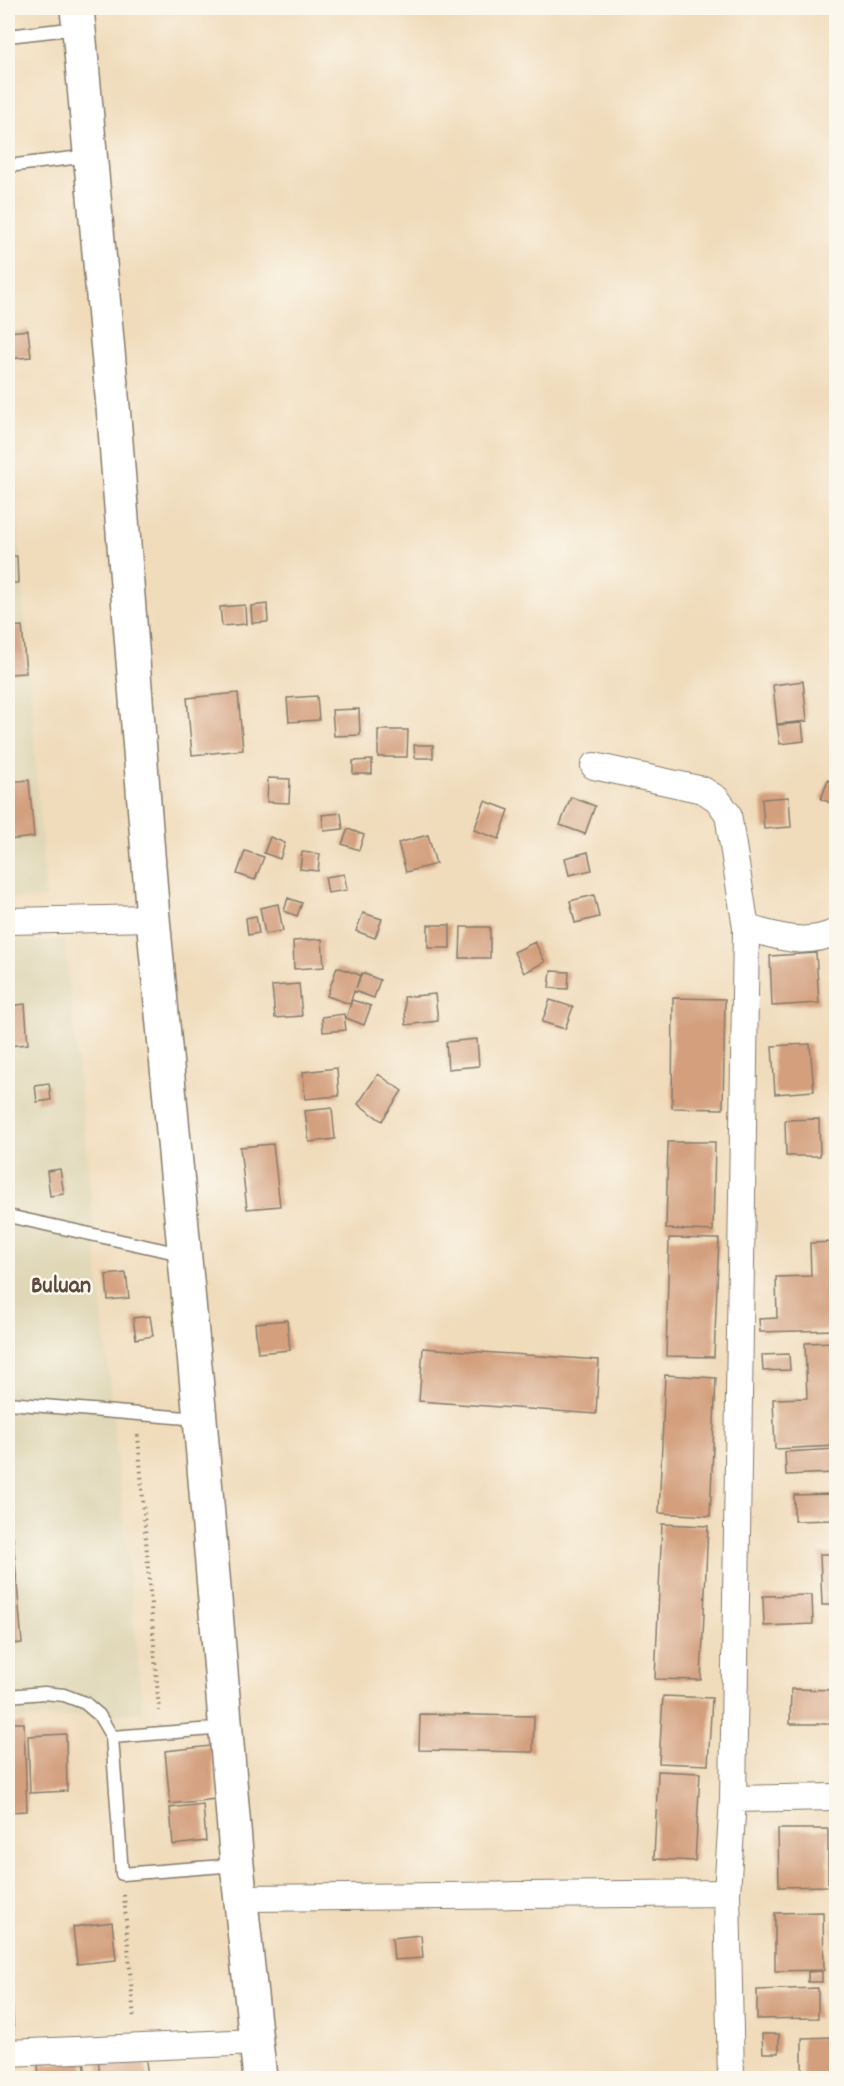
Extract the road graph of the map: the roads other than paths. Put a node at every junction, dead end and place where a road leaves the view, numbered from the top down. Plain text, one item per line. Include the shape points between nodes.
1 (78, 18) edge
2 (8, 36) edge
3 (90, 156) junction
4 (8, 166) edge
5 (594, 766) dead end
6 (153, 918) junction
7 (8, 921) edge
8 (746, 928) junction
9 (837, 932) edge
10 (8, 1216) edge
11 (185, 1255) junction
12 (8, 1403) edge
13 (200, 1419) junction
14 (8, 1696) edge
15 (226, 1728) junction
16 (112, 1737) junction
17 (837, 1797) edge
18 (733, 1799) junction
19 (237, 1865) junction
20 (727, 1893) junction
21 (240, 1898) junction
22 (255, 2042) junction
23 (8, 2053) edge
24 (260, 2079) edge
25 (731, 2079) edge

1 - 2 lane
1 - 3 highway
3 - 4 lane
3 - 6 highway
5 - 8 street via 703,790 717,799 728,814
6 - 7 street
6 - 11 highway
8 - 9 street via 809,940
8 - 18 street
10 - 11 lane
11 - 13 highway
12 - 13 lane
13 - 15 highway
14 - 16 lane via 64,1695 99,1715
15 - 16 lane
15 - 19 highway
16 - 19 lane via 123,1874
17 - 18 street
18 - 20 street
19 - 21 highway
20 - 21 street
20 - 25 street
21 - 22 highway
22 - 23 street
22 - 24 highway

